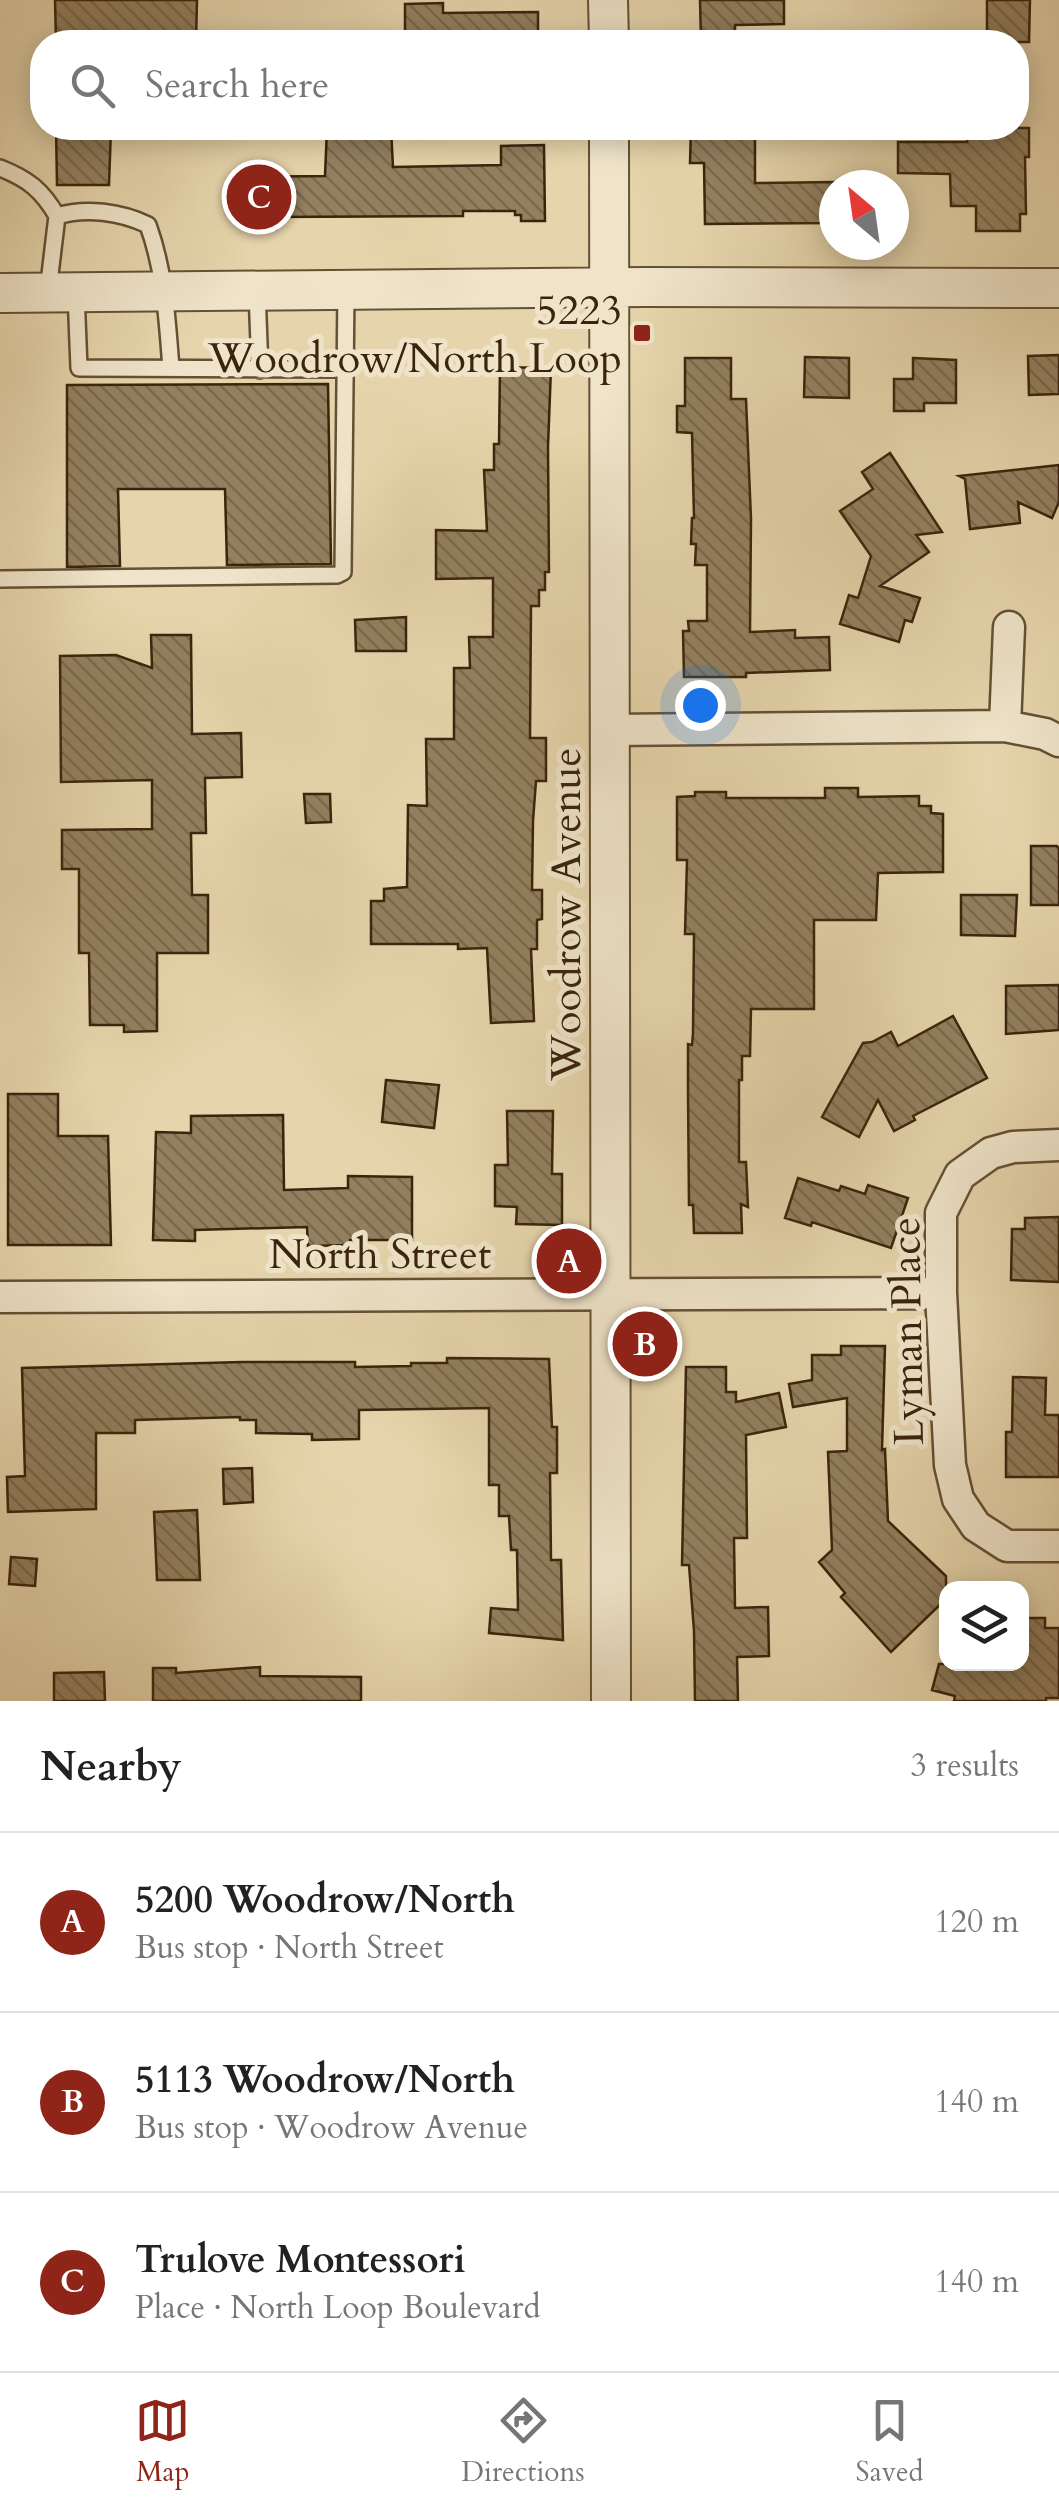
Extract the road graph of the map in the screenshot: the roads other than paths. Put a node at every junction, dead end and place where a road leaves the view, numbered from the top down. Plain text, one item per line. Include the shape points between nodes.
1 (608, 0) edge
2 (608, 30) edge
3 (608, 140) edge
4 (0, 168) edge
5 (58, 216) junction
6 (609, 287) junction
7 (1059, 288) edge
8 (346, 290) junction
9 (257, 291) junction
10 (165, 292) junction
11 (0, 293) edge
12 (62, 293) junction
13 (171, 368) junction
14 (345, 369) junction
15 (260, 370) junction
16 (0, 579) edge
17 (1008, 627) dead end
18 (1005, 726) junction
19 (610, 730) junction
20 (1059, 740) edge
21 (1045, 1146) edge
22 (941, 1293) junction
23 (610, 1294) junction
24 (0, 1298) edge
25 (1059, 1546) edge
26 (611, 1701) edge

1 - 2 street
3 - 6 street, Woodrow Avenue
4 - 5 lane via 28,179
5 - 10 lane via 129,216 148,225
5 - 12 lane
6 - 7 street
6 - 8 street
6 - 19 street, Woodrow Avenue
8 - 9 street
8 - 14 lane
9 - 10 street
9 - 15 lane
10 - 12 street
10 - 13 lane
11 - 12 street
12 - 13 lane via 79,368
13 - 15 lane
14 - 15 lane
14 - 16 lane via 343,572
17 - 18 street
18 - 19 street
18 - 20 street
19 - 23 street, Woodrow Avenue
21 - 22 street, Lyman Place via 991,1152 960,1175 941,1213
22 - 23 street, North Street
22 - 25 street, Lyman Place via 958,1499 976,1526 1008,1546
23 - 24 street, North Street
23 - 26 street, Woodrow Avenue

